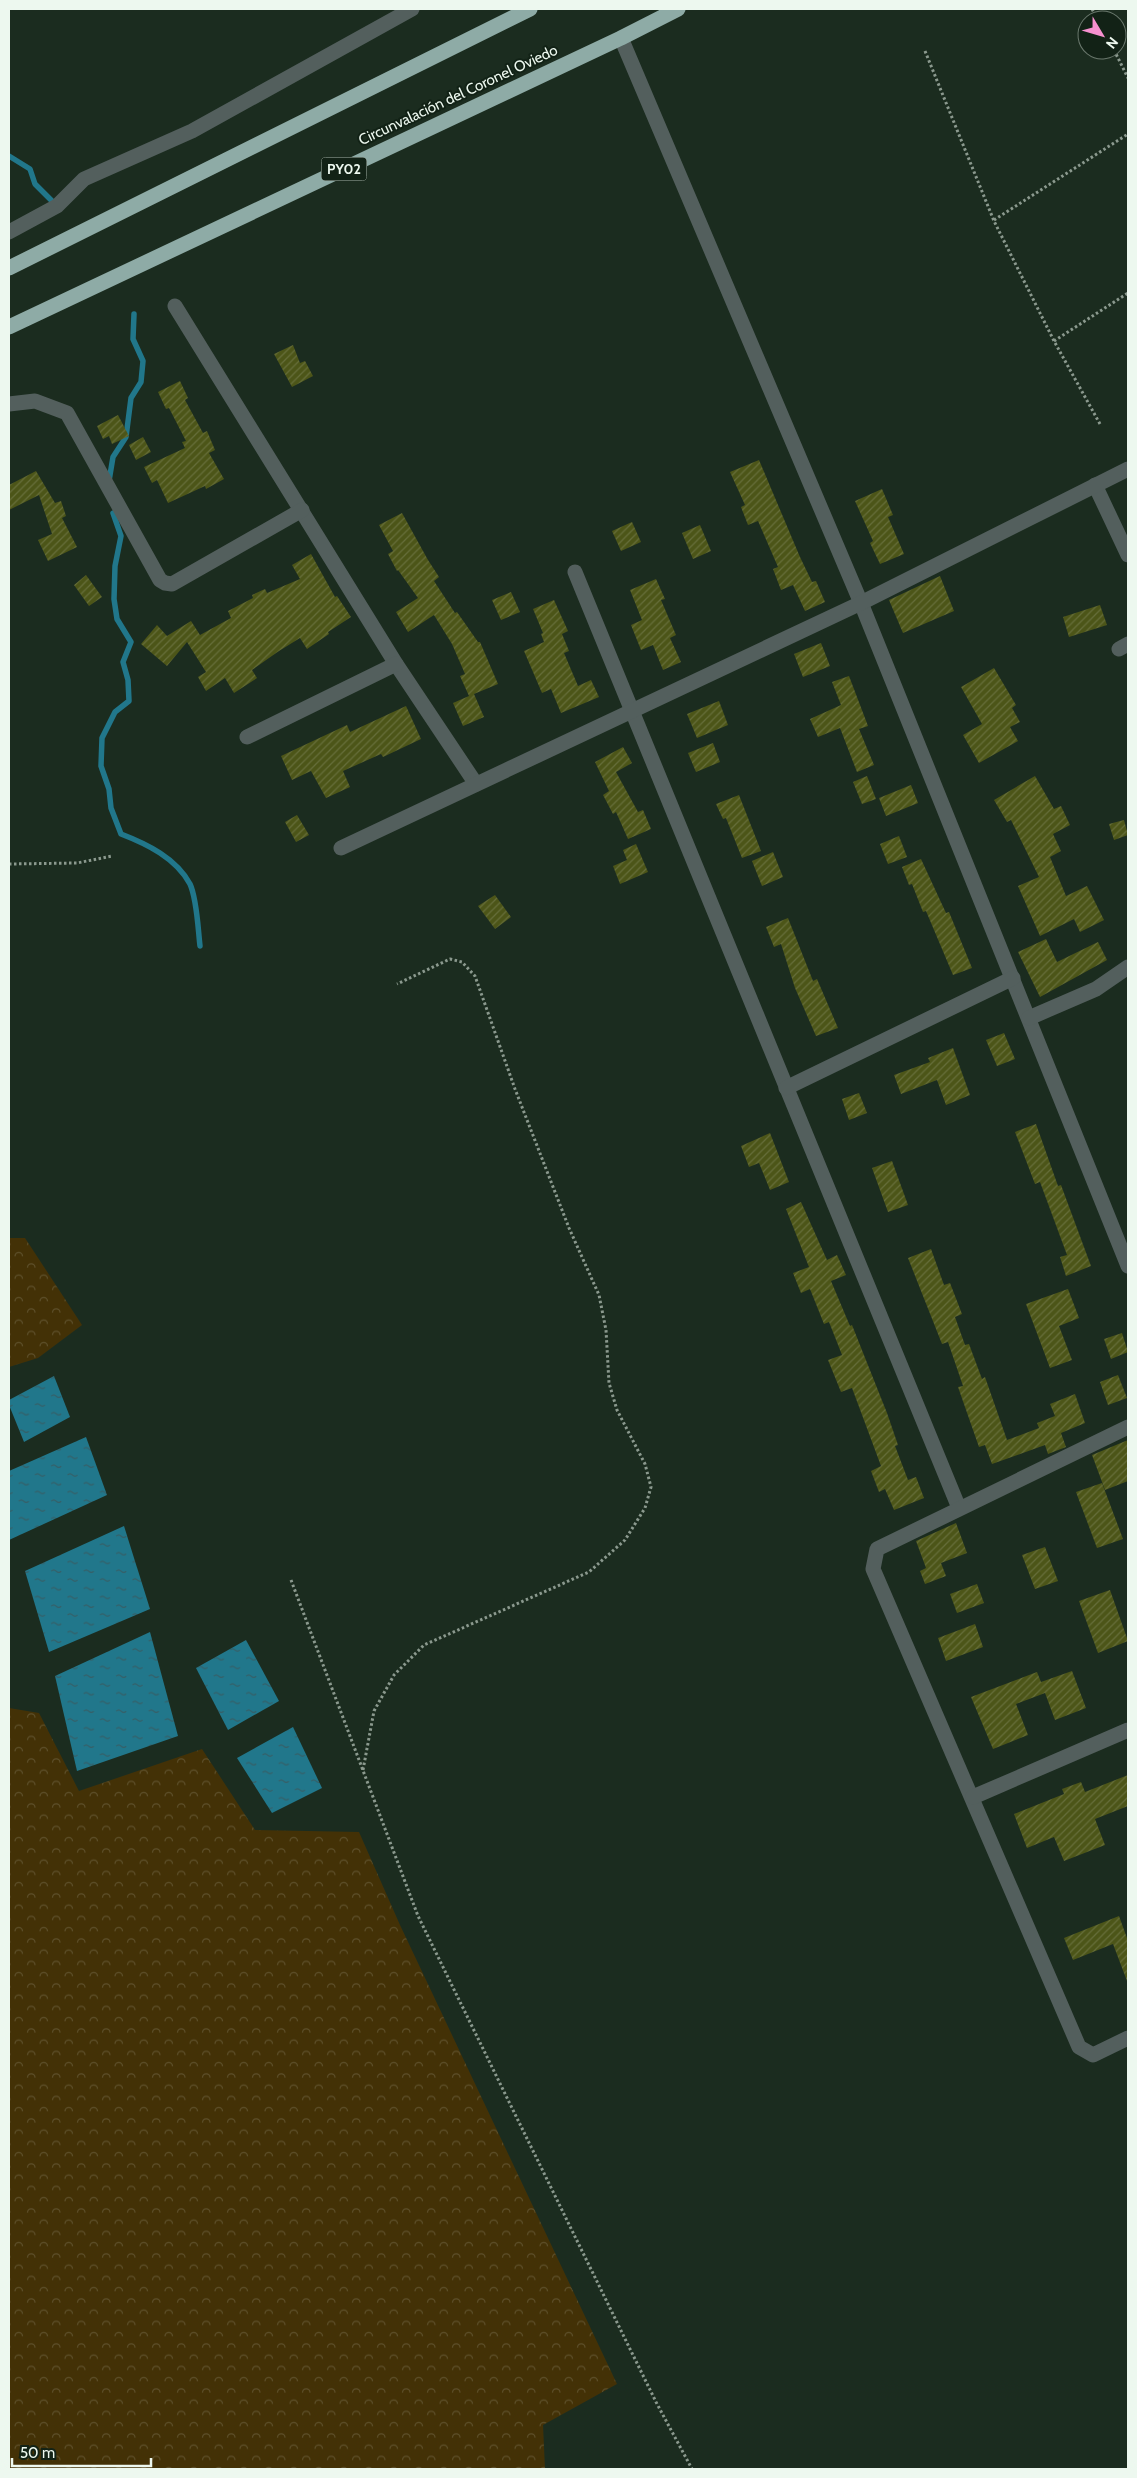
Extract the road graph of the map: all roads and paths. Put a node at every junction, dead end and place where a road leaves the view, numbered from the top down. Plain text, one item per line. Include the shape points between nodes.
1 (412, 9) edge
2 (530, 9) edge
3 (678, 9) edge
4 (621, 38) junction
5 (924, 51) dead end
6 (1119, 60) edge
7 (1128, 78) edge
8 (1128, 134) edge
9 (994, 220) junction
10 (9, 232) edge
11 (9, 268) edge
12 (1128, 293) edge
13 (175, 306) dead end
14 (9, 327) edge
15 (1054, 340) junction
16 (9, 404) edge
17 (1100, 424) dead end
18 (1128, 469) edge
19 (1095, 485) junction
20 (302, 510) junction
21 (1128, 555) edge
22 (575, 572) dead end
23 (861, 603) junction
24 (396, 664) junction
25 (631, 710) junction
26 (247, 737) dead end
27 (476, 784) junction
28 (341, 848) dead end
29 (112, 856) dead end
30 (9, 864) edge
31 (1128, 968) edge
32 (1013, 978) junction
33 (397, 984) dead end
34 (1029, 1018) junction
35 (786, 1088) junction
36 (1128, 1266) edge
37 (1128, 1427) edge
38 (959, 1508) junction
39 (291, 1580) dead end
40 (1128, 1730) edge
41 (363, 1770) junction
42 (972, 1797) junction
43 (1128, 2038) edge
44 (692, 2469) edge

1 - 10 street via 192,131 84,179 57,206
2 - 11 highway
3 - 4 highway, Circunvalación del Coronel Oviedo / PY02
4 - 14 highway, Circunvalación del Coronel Oviedo / PY02
4 - 23 street
5 - 9 path
6 - 7 path
8 - 9 path
9 - 15 path
12 - 15 path
13 - 20 street
15 - 17 path
16 - 20 street via 34,401 67,413 165,584 172,584
18 - 19 street
19 - 21 street
19 - 23 street
20 - 24 street
22 - 25 street
23 - 25 street
23 - 32 street
24 - 26 street
24 - 27 street
25 - 27 street
25 - 35 street
27 - 28 street
29 - 30 path via 76,863
31 - 34 street via 1096,989
32 - 34 street
32 - 35 street
33 - 41 path via 450,959 462,962 475,976 568,1228 599,1295 606,1330 609,1383 617,1410 645,1464 651,1488 645,1508 625,1540 589,1572 424,1645 394,1675 374,1711
34 - 36 street
35 - 38 street
37 - 38 street
38 - 42 street via 877,1549 873,1570
39 - 41 path
40 - 42 street
41 - 44 path via 418,1916
42 - 43 street via 1079,2047 1093,2055

